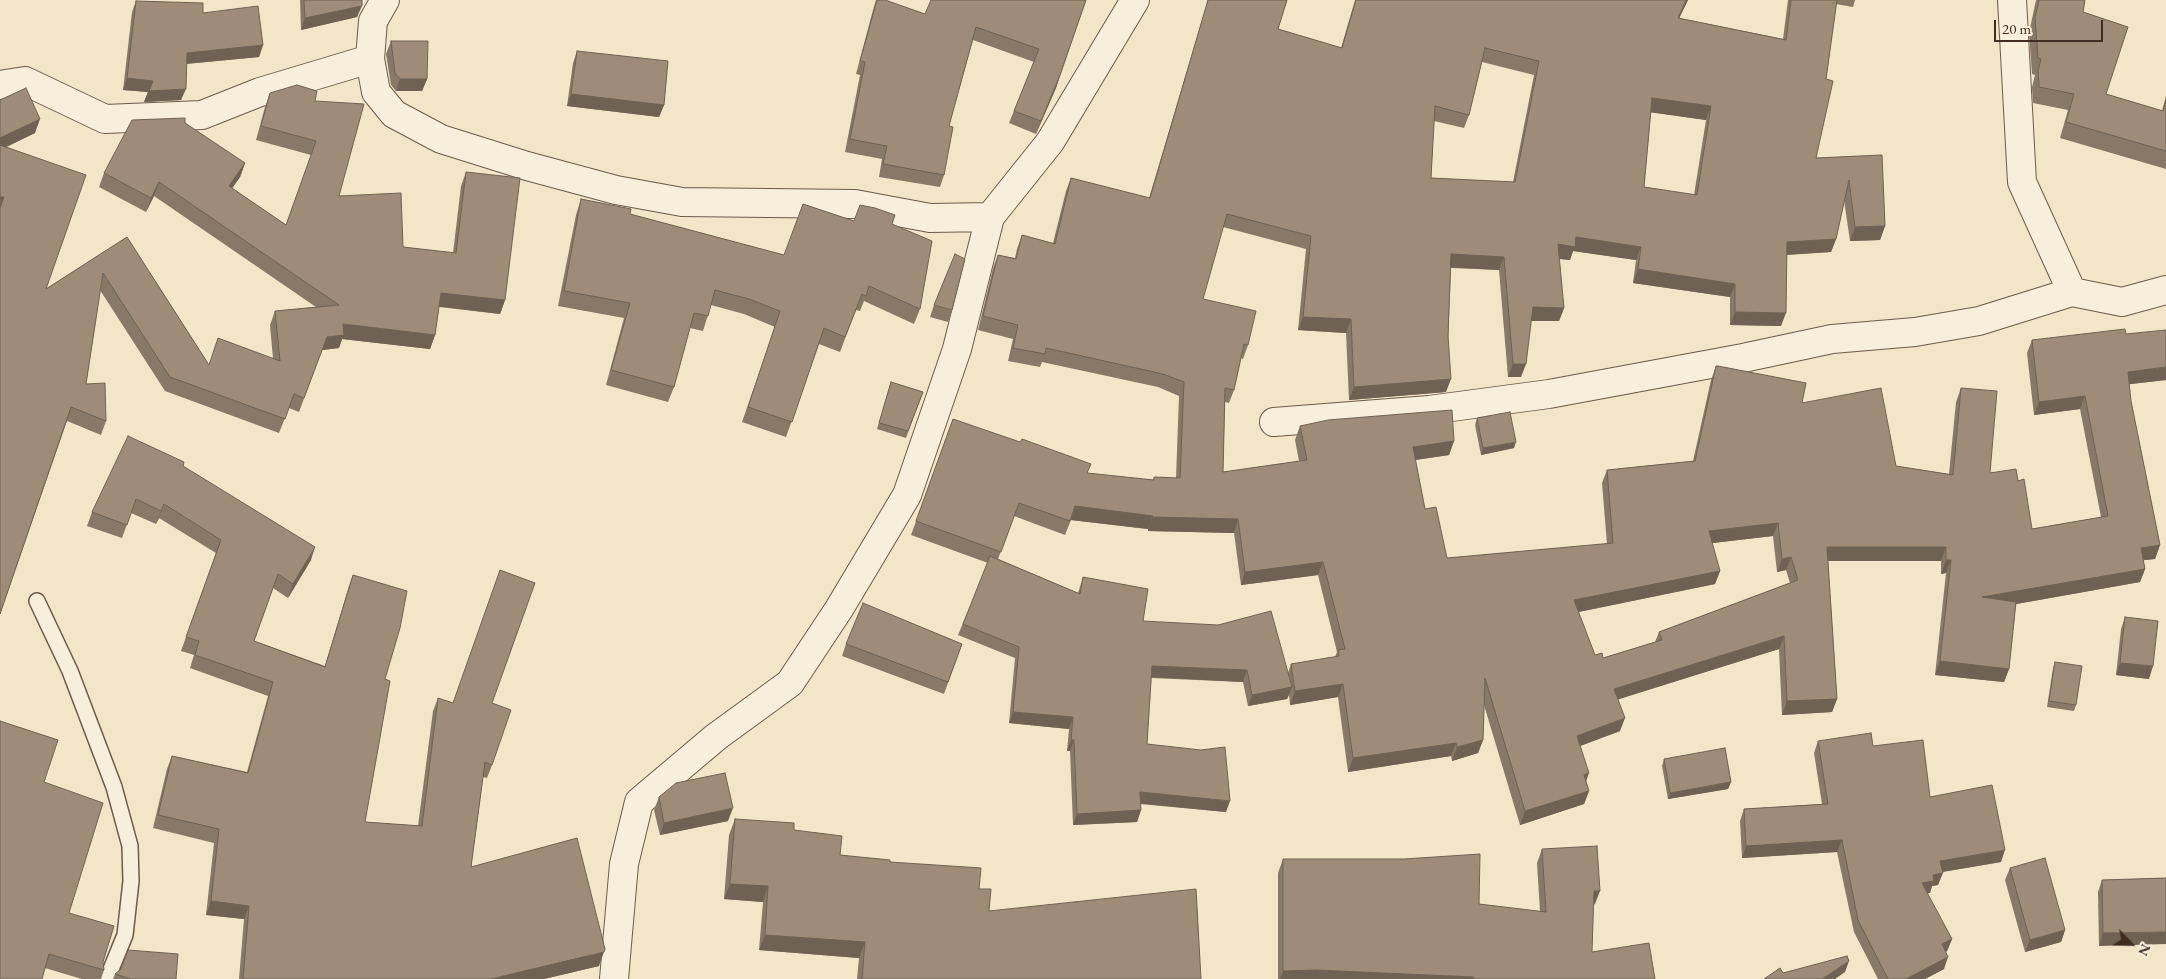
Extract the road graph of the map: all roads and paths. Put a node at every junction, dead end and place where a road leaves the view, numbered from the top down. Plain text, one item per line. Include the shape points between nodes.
1 (385, 0) edge
2 (1135, 0) edge
3 (2012, 0) edge
4 (370, 59) junction
5 (0, 85) edge
6 (990, 217) junction
7 (2166, 290) edge
8 (2072, 292) junction
9 (1274, 422) dead end
10 (36, 600) dead end
11 (107, 979) edge
12 (614, 979) edge

1 - 4 street via 373,21
2 - 6 street via 1050,142
3 - 8 street via 2022,182
4 - 5 street via 260,92 202,115 105,119 25,81
4 - 6 street via 376,92 394,114 441,139 616,190 682,202 855,204 930,218
6 - 12 street via 957,349 907,495 863,569 790,683 716,737 639,802 624,864
7 - 8 street via 2122,302
8 - 9 street via 1979,321 1915,332 1832,339 1548,394 1430,410
10 - 11 lane via 70,671 114,787 130,846 131,881 125,935

